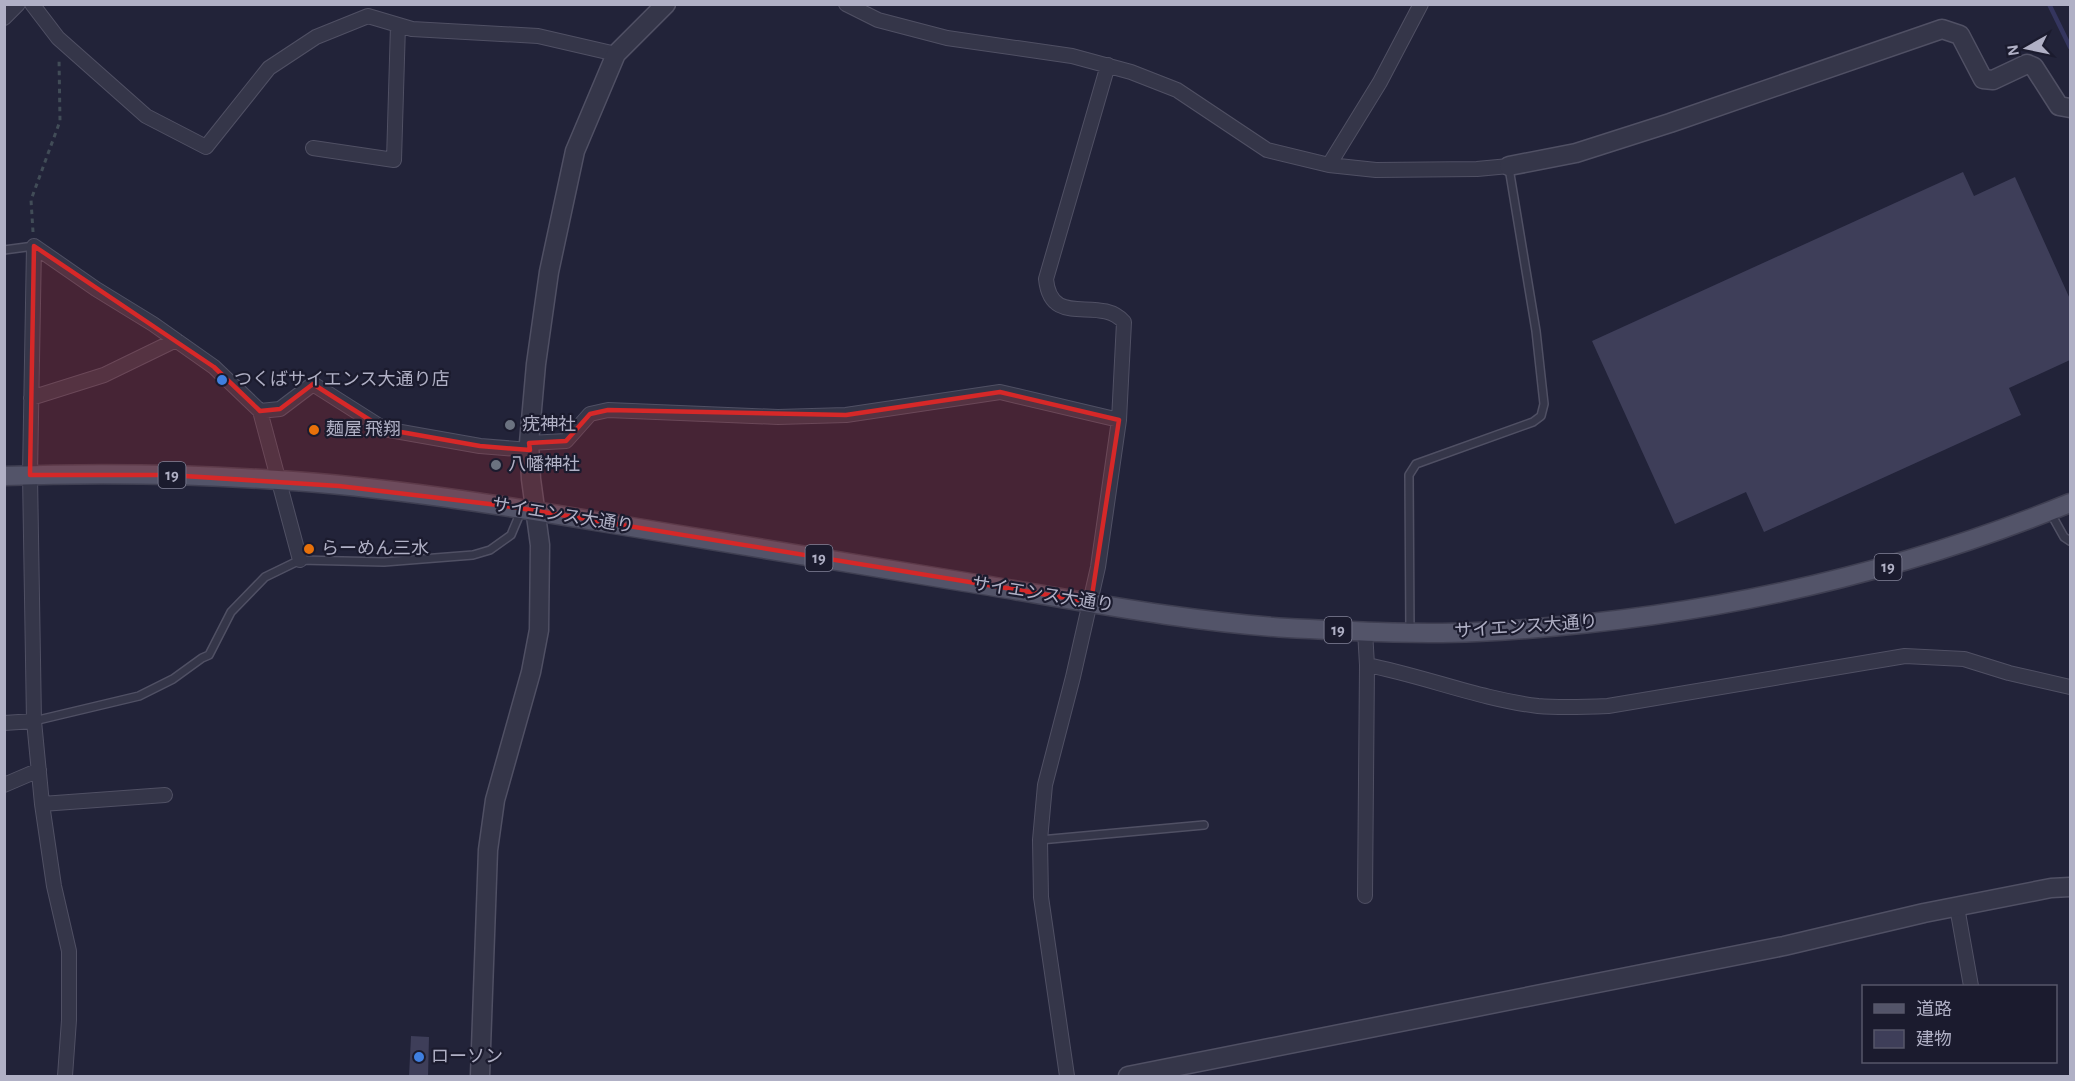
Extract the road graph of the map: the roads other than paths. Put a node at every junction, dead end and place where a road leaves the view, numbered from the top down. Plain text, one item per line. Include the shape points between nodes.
1 (18, 4) edge
2 (32, 4) edge
3 (666, 4) edge
4 (846, 4) edge
5 (1421, 4) edge
6 (4, 18) edge
7 (398, 25) junction
8 (616, 54) junction
9 (1108, 66) junction
10 (2070, 108) edge
11 (313, 148) dead end
12 (1329, 165) junction
13 (1509, 166) junction
14 (34, 246) junction
15 (4, 250) edge
16 (176, 340) junction
17 (31, 398) junction
18 (260, 411) junction
19 (1119, 420) junction
20 (530, 446) junction
21 (30, 475) junction
22 (4, 476) edge
23 (279, 480) junction
24 (2070, 503) edge
25 (530, 510) junction
26 (2050, 512) junction
27 (2070, 541) edge
28 (300, 560) junction
29 (1091, 602) junction
30 (1365, 631) junction
31 (1410, 632) junction
32 (1367, 664) junction
33 (2070, 687) edge
34 (34, 721) junction
35 (4, 723) edge
36 (39, 770) junction
37 (4, 785) edge
38 (165, 795) dead end
39 (42, 804) junction
40 (1204, 825) dead end
41 (1040, 840) junction
42 (2070, 887) edge
43 (1365, 896) dead end
44 (1957, 907) junction
45 (1971, 985) edge
46 (65, 1077) edge
47 (480, 1077) edge
48 (1067, 1077) edge
49 (1128, 1077) edge

1 - 6 street
2 - 7 street via 58,38 146,116 206,147 269,68 316,37 368,16
3 - 8 street
4 - 9 street via 878,20 947,38 1072,56
5 - 12 street via 1380,82
7 - 8 street via 412,30 537,36
7 - 11 street via 394,160
8 - 20 street via 575,151 549,272
9 - 12 street via 1178,90 1268,150
9 - 19 street via 1046,279 1047,291 1067,310 1101,309 1116,313 1124,322
10 - 13 street via 2059,106 2034,67 2027,64 1993,80 1983,79 1960,35 1942,29 1586,149
12 - 13 street via 1376,170
13 - 31 lane via 1544,404 1541,416 1533,422 1416,464 1409,475
14 - 15 lane
14 - 16 street
14 - 17 street
16 - 17 street via 104,375
16 - 18 street via 214,367
17 - 21 street
18 - 20 street via 280,409 313,384 384,429 480,446
18 - 23 street
19 - 20 street via 1000,392 846,415 778,417 608,410 590,414 566,441
19 - 29 street
20 - 25 street
21 - 22 main road, サイエンス大通り / 19
21 - 23 main road, サイエンス大通り / 19
21 - 34 street
23 - 25 main road, サイエンス大通り / 19
23 - 28 street
24 - 26 main road, サイエンス大通り / 19
25 - 28 lane via 511,535 490,550 473,555 384,561
25 - 29 main road, サイエンス大通り / 19
25 - 47 street via 540,545 538,630 531,672 495,800 488,850
26 - 27 lane
26 - 31 main road, サイエンス大通り / 19 via 1875,571 1700,609 1565,626
28 - 34 lane via 266,577 231,612 209,655 173,679 140,696
29 - 30 main road, サイエンス大通り / 19 via 1242,624
29 - 41 street via 1045,785
30 - 31 main road, サイエンス大通り / 19
30 - 32 street
32 - 33 street via 1538,706 1619,704 1905,656 1964,659
32 - 43 street
34 - 35 street
34 - 36 street
36 - 37 street
36 - 39 street
38 - 39 street
39 - 46 street via 54,886 69,951
40 - 41 lane
41 - 48 street via 1041,897
42 - 44 street
44 - 45 street
44 - 49 street via 1772,948

